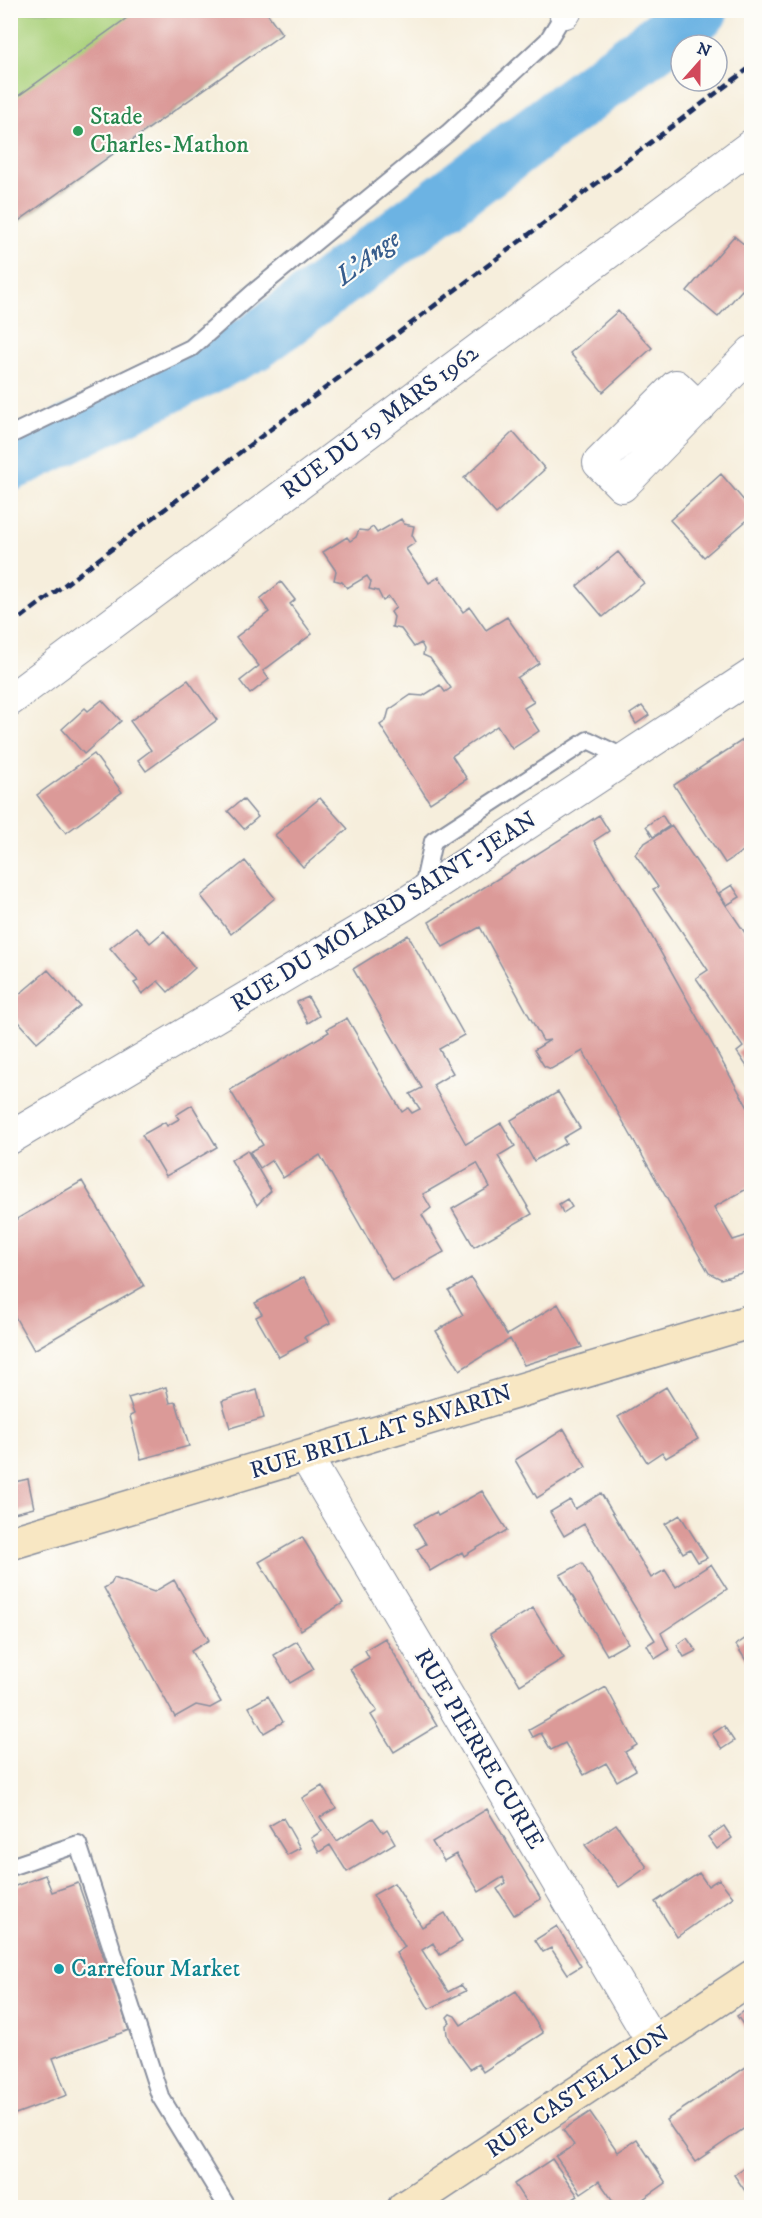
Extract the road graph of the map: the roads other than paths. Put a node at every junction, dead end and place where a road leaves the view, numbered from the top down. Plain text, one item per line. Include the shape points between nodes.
1 (565, 11) edge
2 (752, 145) edge
3 (752, 351) edge
4 (699, 408) dead end
5 (10, 435) edge
6 (752, 675) edge
7 (10, 700) edge
8 (10, 1138) edge
9 (752, 1321) edge
10 (305, 1455) junction
11 (10, 1544) edge
12 (10, 1867) edge
13 (752, 1977) edge
14 (652, 2043) junction
15 (228, 2208) edge
16 (405, 2208) edge

1 - 5 lane via 548,40 448,133 190,348
2 - 7 street, RUE DU 19 MARS 1962
3 - 4 street
6 - 8 street, RUE DU MOLARD SAINT-JEAN via 422,893
9 - 10 main road, RUE BRILLAT SAVARIN
10 - 11 main road, RUE BRILLAT SAVARIN
10 - 14 street, RUE PIERRE CURIE
12 - 15 lane via 78,1844 160,2096
13 - 14 main road, RUE CASTELLION
14 - 16 main road, RUE CASTELLION

